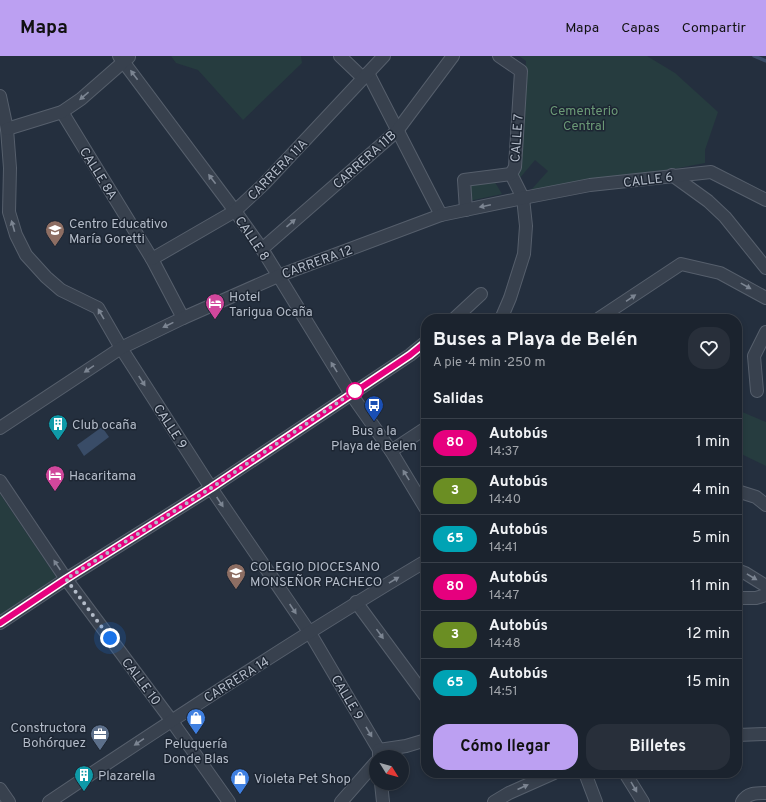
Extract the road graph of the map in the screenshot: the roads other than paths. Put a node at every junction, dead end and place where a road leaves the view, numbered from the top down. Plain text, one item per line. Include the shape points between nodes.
1 (340, 56) edge
2 (384, 56) edge
3 (453, 56) edge
4 (499, 56) edge
5 (124, 58) edge
6 (365, 75) junction
7 (0, 96) edge
8 (62, 112) junction
9 (7, 129) junction
10 (397, 130) junction
11 (511, 174) junction
12 (672, 175) junction
13 (523, 198) junction
14 (766, 200) edge
15 (466, 210) junction
16 (235, 211) junction
17 (441, 215) junction
18 (262, 249) junction
19 (152, 259) junction
20 (766, 268) edge
21 (278, 276) junction
22 (481, 294) dead end
23 (765, 296) edge
24 (459, 314) edge
25 (503, 314) edge
26 (606, 314) edge
27 (183, 318) junction
28 (766, 332) edge
29 (421, 346) edge
30 (121, 348) junction
31 (757, 391) dead end
32 (351, 394) junction
33 (0, 428) edge
34 (421, 431) edge
35 (391, 451) junction
36 (0, 482) edge
37 (211, 488) junction
38 (742, 493) edge
39 (421, 501) edge
40 (766, 505) edge
41 (421, 564) edge
42 (742, 572) edge
43 (66, 579) junction
44 (766, 586) edge
45 (766, 595) edge
46 (742, 598) edge
47 (356, 602) junction
48 (0, 623) edge
49 (310, 633) junction
50 (421, 690) edge
51 (172, 720) junction
52 (766, 734) edge
53 (742, 735) edge
54 (421, 742) edge
55 (377, 750) edge
56 (391, 750) edge
57 (369, 770) edge
58 (543, 778) edge
59 (587, 778) edge
60 (628, 778) edge
61 (0, 789) edge
62 (382, 790) edge
63 (766, 793) edge
64 (9, 802) edge
65 (49, 802) edge
66 (229, 802) edge
67 (341, 802) edge
68 (384, 802) edge
69 (494, 802) edge
70 (596, 802) edge
71 (643, 802) edge
72 (742, 802) edge

1 - 6 street
2 - 6 street, CARRERA 11A
3 - 10 street, CARRERA 11B
4 - 11 street, CALLE 7 via 521,71 514,167
5 -> 8 street via 81,100
16 -> 5 street, CALLE 8
6 - 10 street
6 - 16 street, CARRERA 11A via 264,184
7 - 9 street, CALLE 9
8 - 9 street
8 - 19 street, CALLE 8A
30 -> 9 street, CALLE 9 via 98,308 61,290 26,255 9,212 10,168
10 - 17 street
18 -> 10 street, CARRERA 11B
11 - 13 street, CALLE 7
11 - 15 street via 464,180
12 - 13 street, CALLE 6 via 590,185
12 - 14 street, CALLE 6 via 711,172
12 - 20 street via 725,217
13 -> 15 street, CARRERA 12
13 - 25 street, CALLE 7 via 526,226 524,254
15 - 17 street, CARRERA 12
16 - 18 street, CALLE 8
16 - 19 street, CARRERA 11A
17 - 21 street, CARRERA 12
18 - 21 street, CALLE 8
19 - 27 street, CALLE 8A
21 - 27 street, CARRERA 12
32 -> 21 street, CALLE 8
22 - 24 street
26 -> 23 street via 681,264 720,273
27 -> 30 street, CARRERA 12
28 - 31 street via 754,356
29 - 32 street
30 -> 33 street, CARRERA 12
30 -> 37 street, CALLE 9
32 - 35 street, CALLE 8
32 - 37 street
34 - 35 street
39 -> 35 street, CALLE 8
43 -> 36 street, CALLE 10
37 - 43 street
37 -> 49 street, CALLE 9
38 - 40 street via 756,497
47 -> 41 street, CARRERA 14
42 -> 44 street
43 - 48 street
43 - 51 street, CALLE 10
45 - 46 street
47 - 49 street, CARRERA 14
47 -> 50 street
49 - 51 street, CARRERA 14
49 -> 55 street, CALLE 9
51 -> 65 street, CARRERA 14
51 - 66 street, CALLE 10
52 - 53 street
54 - 56 street
57 - 67 street
69 -> 58 street
59 - 70 street
60 -> 71 street
61 - 64 street
62 - 68 street
63 - 72 street via 753,793

